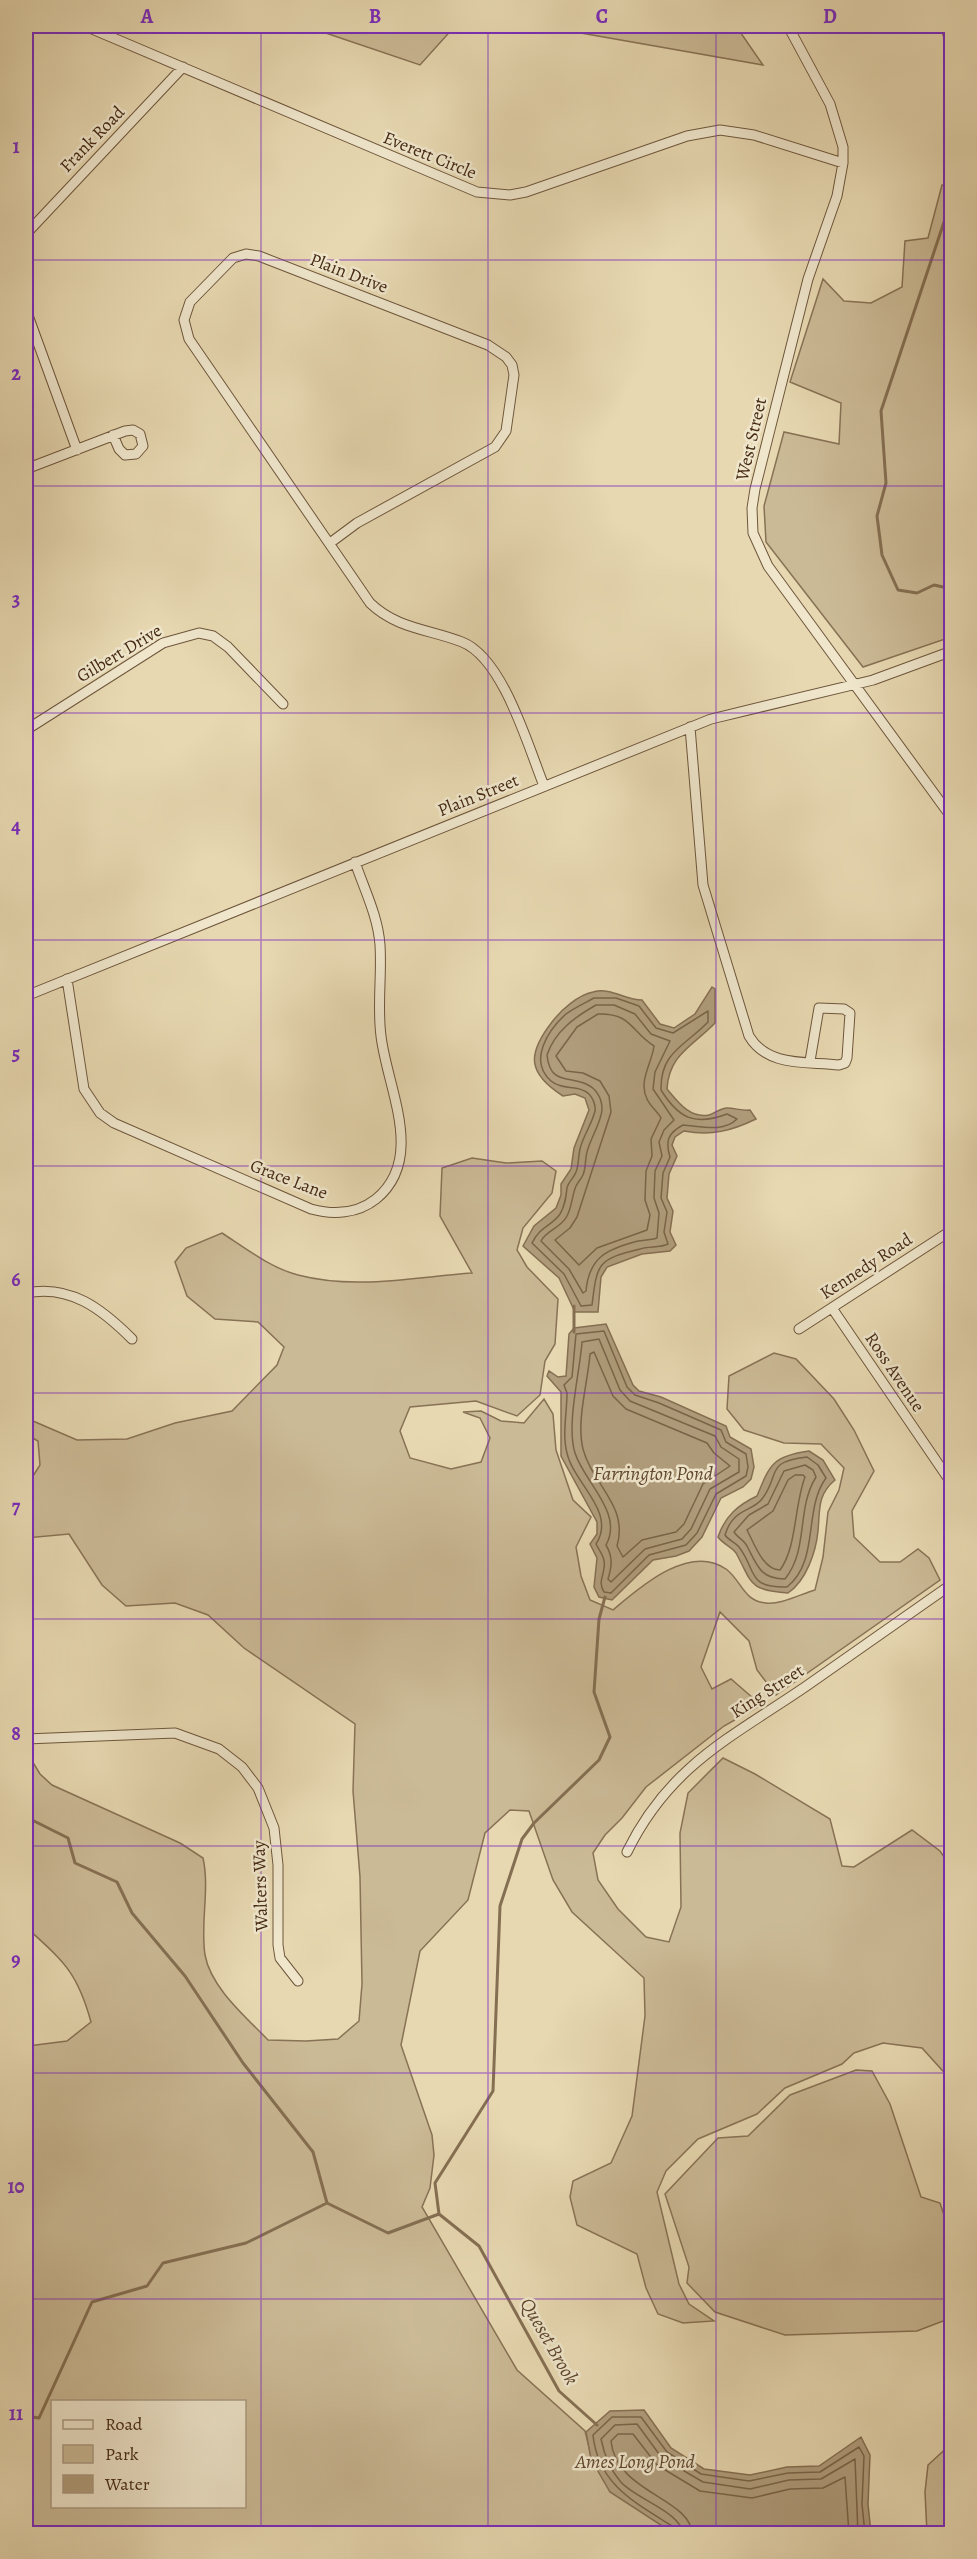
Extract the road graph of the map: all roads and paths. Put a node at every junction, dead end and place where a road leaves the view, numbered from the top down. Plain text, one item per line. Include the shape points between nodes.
1 (86, 26) edge
2 (788, 26) edge
3 (183, 68) junction
4 (843, 163) junction
5 (26, 234) edge
6 (26, 310) edge
7 (113, 435) dead end
8 (77, 450) junction
9 (26, 469) edge
10 (330, 543) junction
11 (951, 651) edge
12 (854, 686) junction
13 (283, 704) dead end
14 (690, 727) junction
15 (26, 730) edge
16 (544, 786) junction
17 (951, 818) edge
18 (355, 862) junction
19 (67, 979) junction
20 (26, 996) edge
21 (810, 1061) junction
22 (951, 1230) edge
23 (26, 1293) edge
24 (832, 1308) junction
25 (799, 1329) dead end
26 (132, 1338) dead end
27 (951, 1484) edge
28 (951, 1584) edge
29 (26, 1739) edge
30 (627, 1852) dead end
31 (298, 1981) dead end

1 - 3 street, Everett Circle
2 - 4 street, West Street via 830,104 843,147
3 - 4 street, Everett Circle via 460,187 493,195 535,190 679,139 720,130 754,135
3 - 5 street, Frank Road
4 - 12 street, West Street via 837,196 808,279 784,368 755,489 752,521 757,545 768,566
6 - 8 street
7 - 8 street
8 - 9 street
10 - 10 street, Plain Drive via 185,329 184,315 190,302 237,256 263,257 488,345 506,357 514,370 506,431 495,447 357,523
10 - 16 street, Plain Drive via 378,610 397,623 472,646 487,659 500,680
11 - 12 street, Plain Street
12 - 14 street, Plain Street via 728,714
12 - 17 street, West Street
13 - 15 street, Gilbert Drive via 228,647 213,636 200,633 163,643
14 - 16 street, Plain Street
14 - 21 street via 703,885 742,1018 760,1050 788,1061
16 - 18 street, Plain Street
18 - 19 street, Plain Street
18 - 19 street, Grace Lane via 378,930 379,1019 402,1149 390,1184 361,1208 336,1213 311,1209 99,1113 84,1089
19 - 20 street, Plain Street
21 - 21 street via 818,1010 824,1007 849,1011 844,1063
22 - 24 street, Kennedy Road
23 - 26 street via 56,1292 82,1299
24 - 25 street, Kennedy Road
24 - 27 street, Ross Avenue
28 - 30 street, King Street via 707,1751 662,1796
29 - 31 street, Walters Way via 175,1733 219,1749 242,1767 258,1788 274,1828 280,1958

